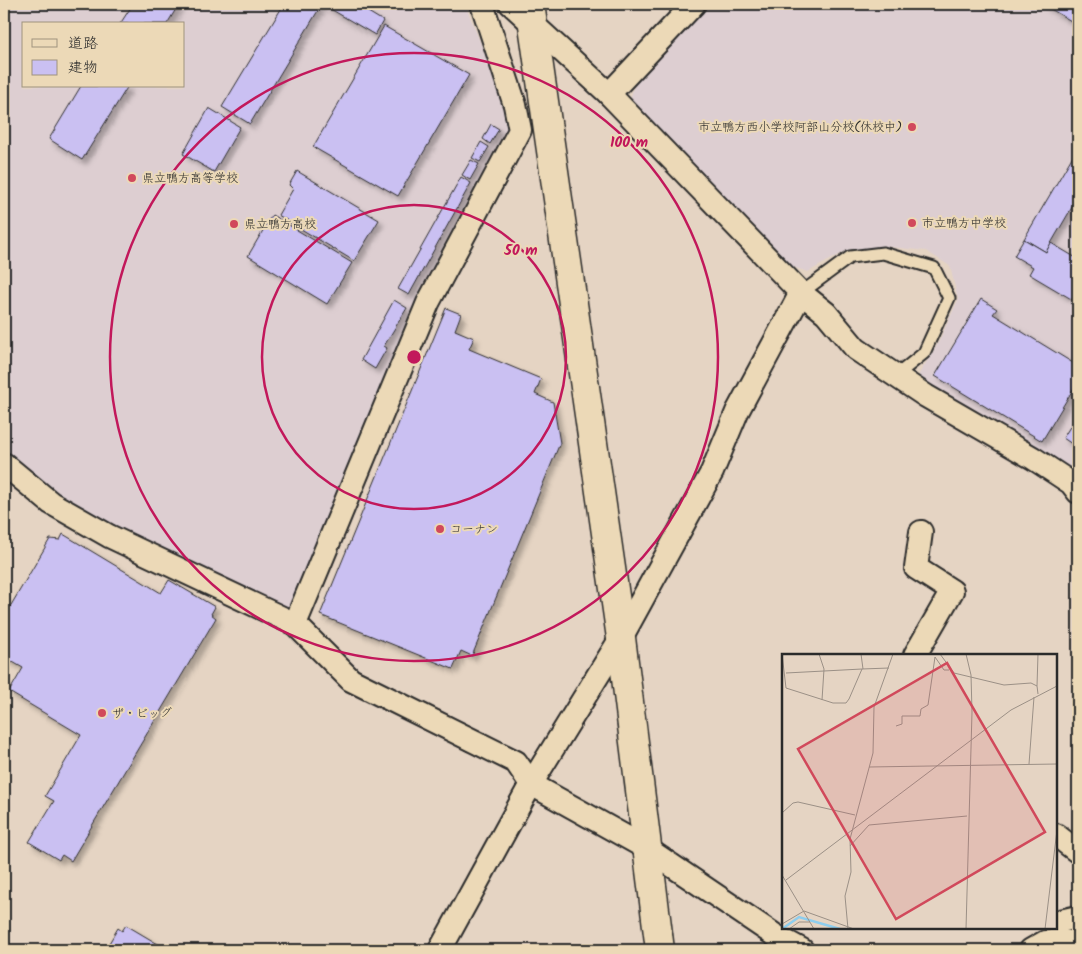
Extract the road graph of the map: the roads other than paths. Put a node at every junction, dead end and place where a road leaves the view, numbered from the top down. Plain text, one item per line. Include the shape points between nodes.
1 (482, 4) edge
2 (511, 4) edge
3 (694, 4) edge
4 (531, 13) edge
5 (610, 94) junction
6 (801, 293) junction
7 (897, 375) junction
8 (4, 464) edge
9 (1078, 492) edge
10 (921, 532) dead end
11 (295, 624) junction
12 (621, 638) junction
13 (916, 654) edge
14 (531, 784) junction
15 (1057, 836) edge
16 (646, 848) junction
17 (1078, 852) edge
18 (1078, 917) edge
19 (1057, 922) edge
20 (1043, 940) edge
21 (1078, 942) edge
22 (440, 950) edge
23 (660, 950) edge
24 (802, 950) edge

1 - 11 street via 520,130 428,303
2 - 4 street
3 - 5 street
4 - 5 street
4 - 12 street
5 - 6 street
6 - 7 street via 826,313 856,349
6 - 7 lane via 850,257 882,253 934,268 949,298 924,353
6 - 12 street via 737,412 712,472
7 - 9 street via 926,396 1033,458 1071,483
8 - 11 street via 52,503 109,536
10 - 13 street via 916,568 952,591
11 - 14 street via 352,680 516,762
12 - 14 street
12 - 16 street
14 - 16 street
14 - 22 street
15 - 17 street
16 - 23 street
16 - 24 street via 776,936
18 - 19 street
20 - 21 street

